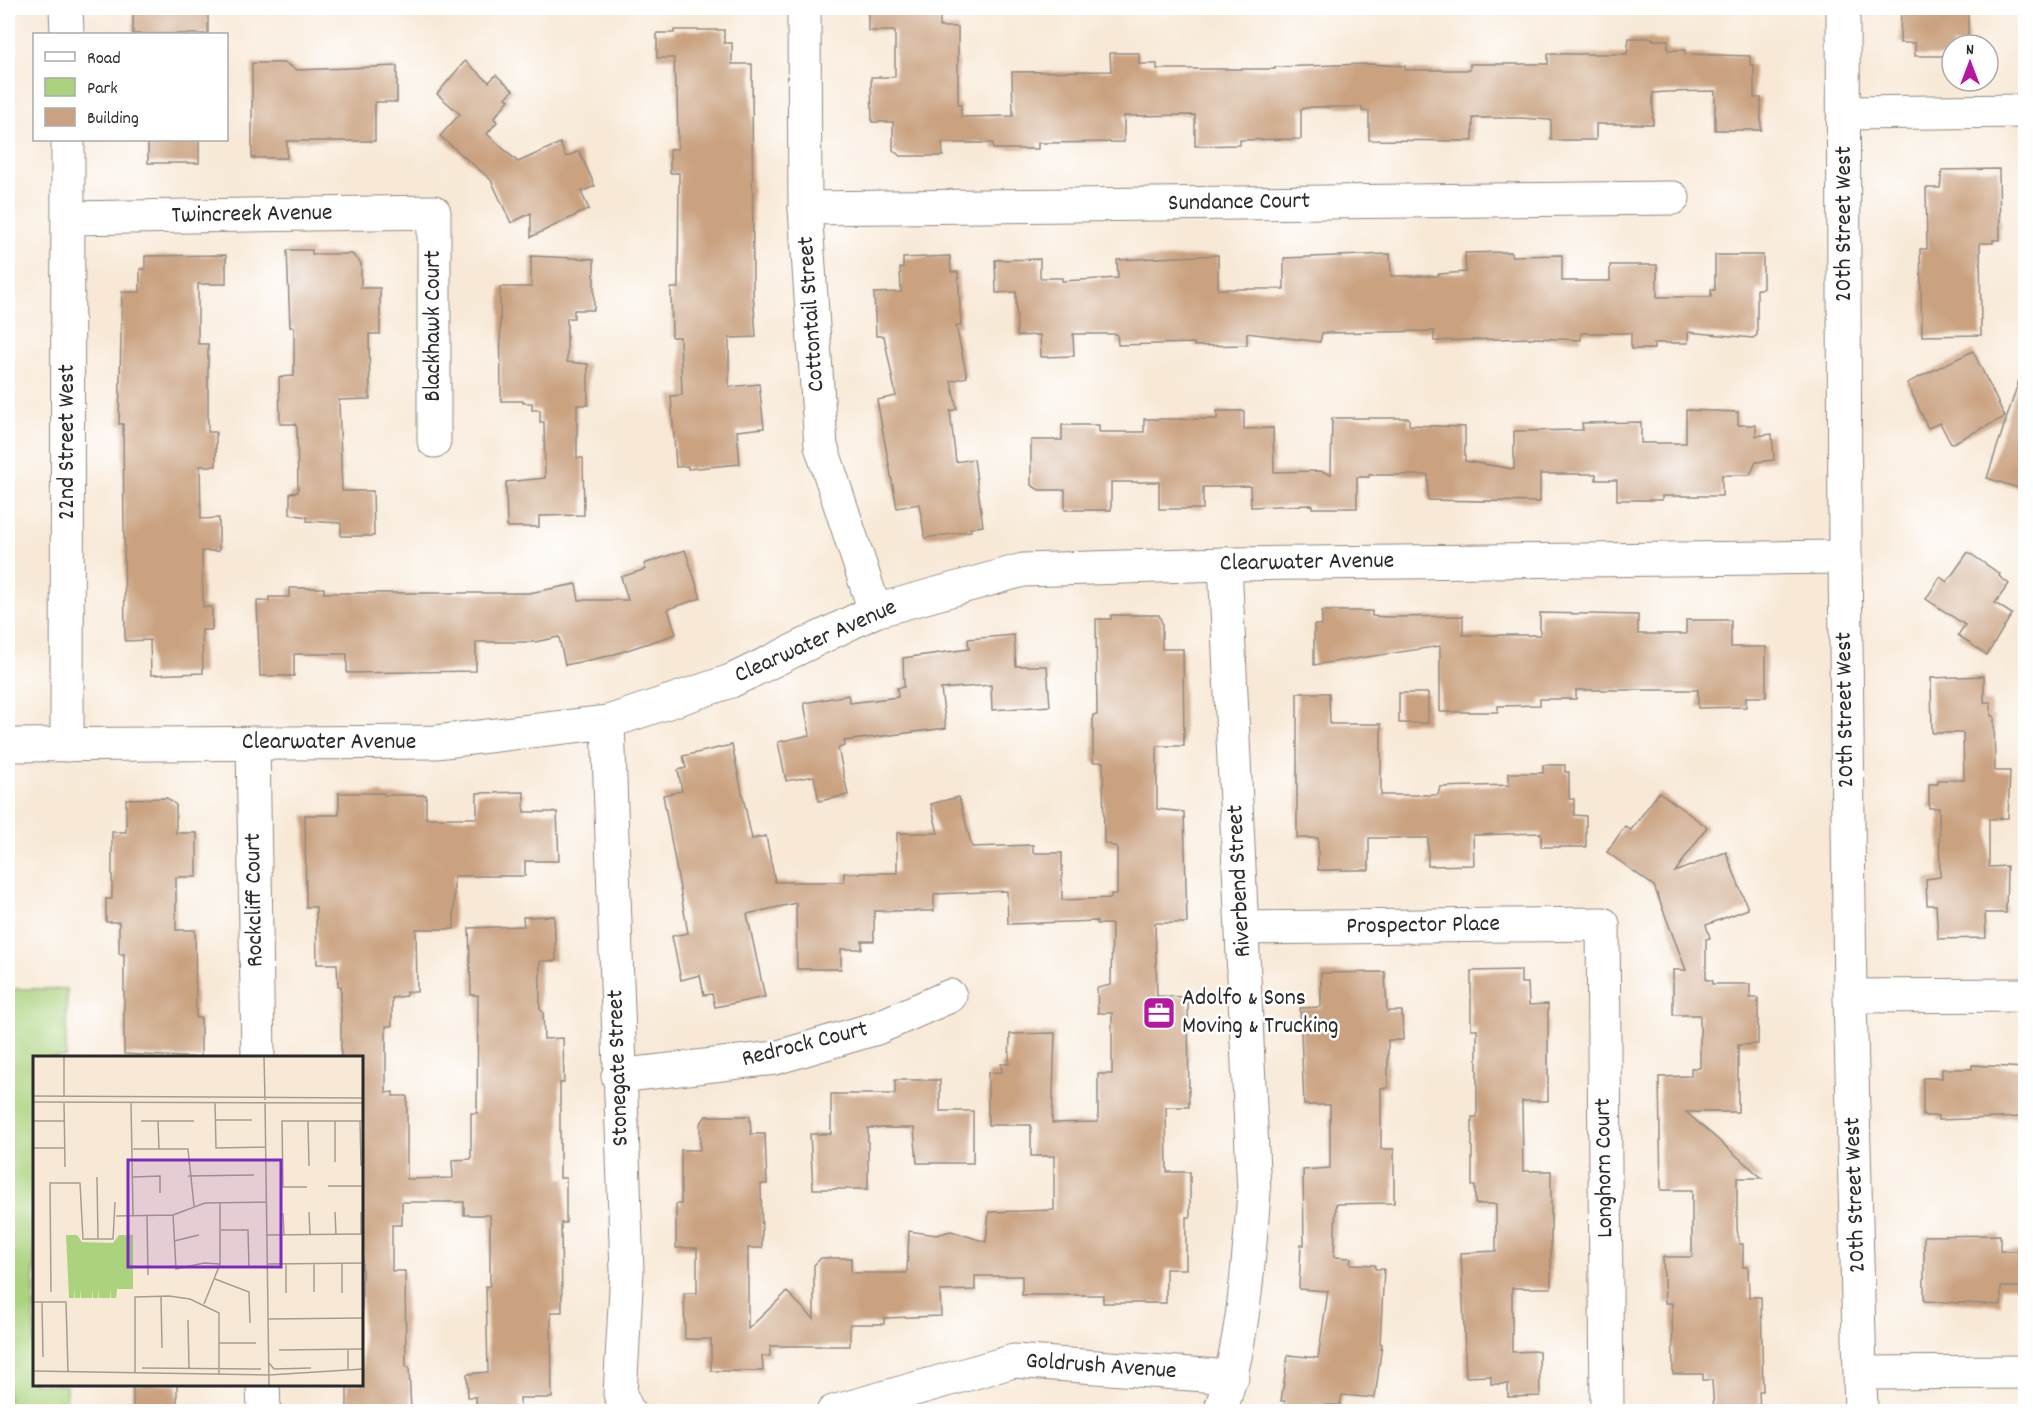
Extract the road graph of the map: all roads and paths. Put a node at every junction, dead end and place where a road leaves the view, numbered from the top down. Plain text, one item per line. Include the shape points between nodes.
1 (66, 8) edge
2 (804, 8) edge
3 (1843, 8) edge
4 (67, 33) edge
5 (2025, 111) edge
6 (1845, 112) junction
7 (68, 141) edge
8 (1673, 198) dead end
9 (805, 208) junction
10 (434, 212) joint
11 (70, 218) junction
12 (434, 441) dead end
13 (1845, 557) junction
14 (1225, 564) junction
15 (875, 612) junction
16 (608, 722) junction
17 (253, 743) junction
18 (66, 745) junction
19 (8, 746) edge
20 (1603, 924) joint
21 (1243, 928) junction
22 (2025, 994) edge
23 (951, 996) dead end
24 (1850, 996) junction
25 (258, 1056) edge
26 (618, 1076) junction
27 (2025, 1372) edge
28 (1861, 1373) junction
29 (1232, 1377) junction
30 (263, 1386) edge
31 (264, 1412) edge
32 (628, 1412) edge
33 (833, 1412) edge
34 (1220, 1412) edge
35 (1607, 1412) edge
36 (1861, 1412) edge

1 - 4 street
2 - 9 street, Cottontail Street
3 - 6 street, 20th Street West
5 - 6 street
6 - 13 street, 20th Street West
7 - 11 street, 22nd Street West
8 - 9 street, Sundance Court
9 - 15 street, Cottontail Street via 821,446
10 - 11 street, Twincreek Avenue
10 - 12 street, Blackhawk Court
11 - 18 street, 22nd Street West
13 - 14 street, Clearwater Avenue
13 - 24 street, 20th Street West
14 - 15 street, Clearwater Avenue via 1023,570
14 - 21 street, Riverbend Street
15 - 16 street, Clearwater Avenue via 731,681
16 - 17 street, Clearwater Avenue via 436,742
16 - 26 street, Stonegate Street
17 - 18 street, Clearwater Avenue
17 - 25 street, Rockcliff Court
18 - 19 street, Clearwater Avenue
20 - 21 street, Prospector Place
20 - 35 street, Longhorn Court
21 - 29 street, Riverbend Street via 1254,1193
22 - 24 street
23 - 26 street, Redrock Court via 877,1028 775,1058
24 - 28 street, 20th Street West
26 - 32 street, Stonegate Street via 627,1271 620,1394
27 - 28 street
28 - 36 street, 20th Street West
29 - 33 street, Goldrush Avenue via 1014,1361
29 - 34 street, Riverbend Street
30 - 31 street

